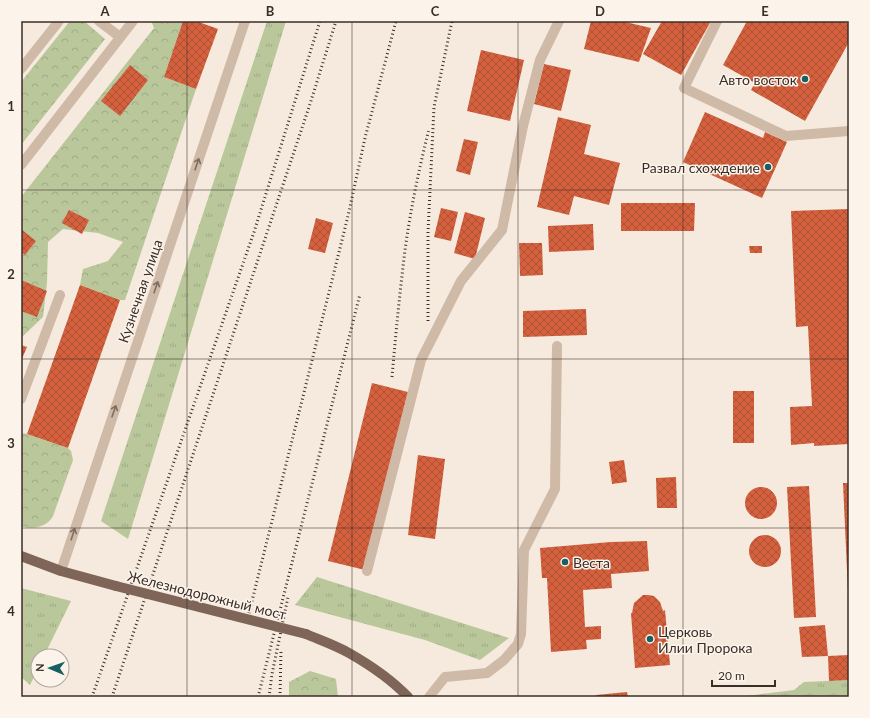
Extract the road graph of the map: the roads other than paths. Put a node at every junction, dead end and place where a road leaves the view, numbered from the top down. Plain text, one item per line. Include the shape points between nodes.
1 (59, 21) edge
2 (99, 21) edge
3 (134, 21) edge
4 (245, 21) edge
5 (559, 21) edge
6 (717, 21) edge
7 (120, 38) junction
8 (21, 69) edge
9 (849, 131) edge
10 (21, 165) edge
11 (60, 295) dead end
12 (557, 346) dead end
13 (21, 399) edge
14 (21, 556) edge
15 (61, 571) junction
16 (367, 571) dead end
17 (408, 697) edge
18 (429, 697) edge

1 - 8 street
2 - 7 street
3 - 7 street
15 -> 4 street, Кузнечная улица
5 - 16 street via 540,60 523,126 502,230 460,281 421,360
6 - 9 street via 684,88 786,136
7 - 10 street
11 - 13 street
12 - 18 street via 555,489 524,550 521,634 518,644 504,660 487,673 445,677
14 - 15 main road, Железнодорожный мост
15 - 17 main road, Железнодорожный мост, bridge via 306,634 348,652 372,667

